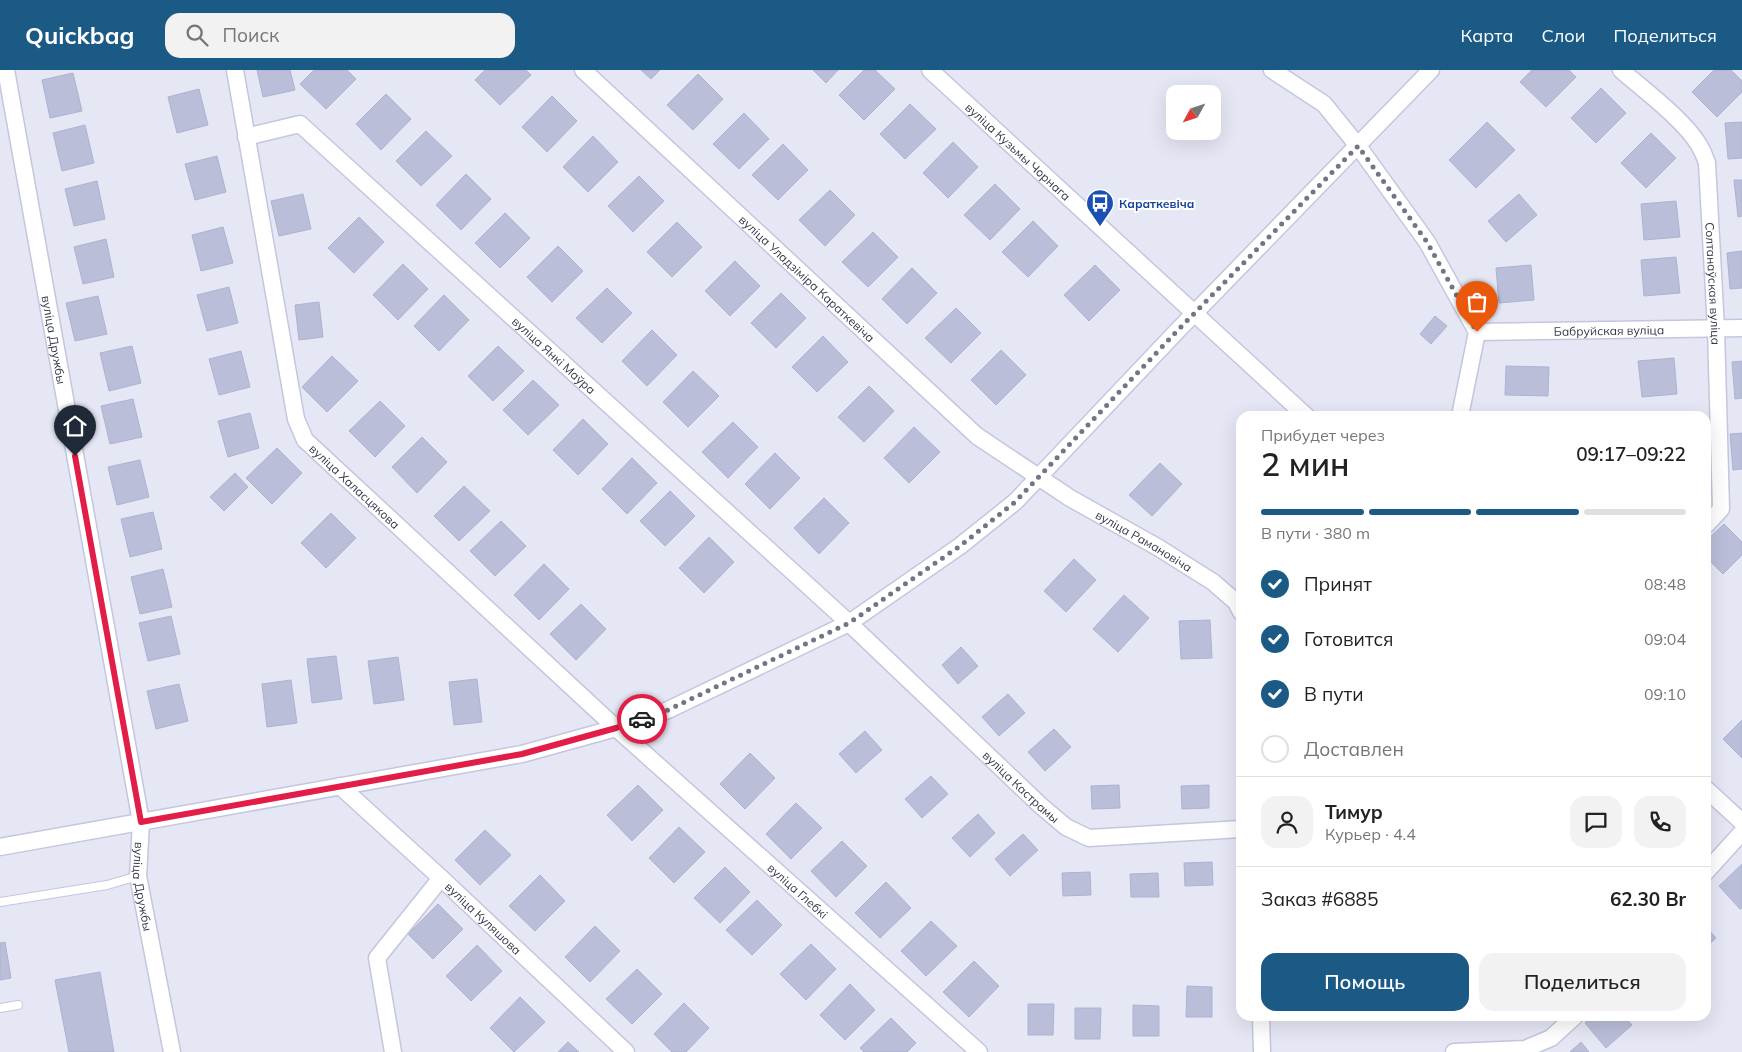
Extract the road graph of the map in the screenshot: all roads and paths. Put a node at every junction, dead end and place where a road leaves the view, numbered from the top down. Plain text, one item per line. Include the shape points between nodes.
1 (6, 70) edge
2 (234, 70) edge
3 (583, 70) edge
4 (930, 70) edge
5 (1272, 70) edge
6 (1431, 70) edge
7 (1621, 70) edge
8 (246, 137) junction
9 (1358, 146) junction
10 (1195, 313) junction
11 (1742, 328) edge
12 (1716, 329) junction
13 (1477, 332) junction
14 (1301, 411) edge
15 (1461, 411) edge
16 (1038, 478) junction
17 (1711, 520) edge
18 (1236, 602) edge
19 (849, 623) junction
20 (616, 728) junction
21 (340, 786) junction
22 (1711, 793) edge
23 (141, 822) junction
24 (1742, 822) edge
25 (1236, 829) edge
26 (1742, 832) edge
27 (0, 847) edge
28 (1711, 866) edge
29 (138, 876) junction
30 (441, 878) junction
31 (0, 902) edge
32 (18, 1005) dead end
33 (0, 1008) edge
34 (1260, 1021) edge
35 (1570, 1021) edge
36 (172, 1052) edge
37 (393, 1052) edge
38 (626, 1052) edge
39 (980, 1052) edge
40 (1262, 1052) edge
41 (1454, 1052) edge

1 - 23 street, вуліца Дружбы
2 - 8 street, вуліца Халасцякова
3 - 16 street, вуліца Уладзіміра Караткевіча via 977,436
4 - 10 street, вуліца Кузьмы Чорнага
5 - 9 street via 1324,104
6 - 9 street
7 - 12 street, Солтанаўская вуліца via 1689,132 1707,163
8 - 19 street, вуліца Янкі Маўра via 300,124
8 - 20 street, вуліца Халасцякова via 296,419 305,440
9 - 10 street
9 - 13 street via 1427,242
10 - 14 street, вуліца Кузьмы Чорнага
10 - 16 street
11 - 12 street, Бабруйская вуліца
12 - 13 street, Бабруйская вуліца
12 - 17 street, Солтанаўская вуліца via 1721,509
13 - 15 street
16 - 18 street, вуліца Рамановіча via 1159,548 1213,582
16 - 19 street via 1015,502 960,546
19 - 20 street via 668,710
19 - 25 street, вуліца Кастрамы via 1066,827 1089,838
20 - 21 street via 522,754
20 - 39 street, вуліца Глебкі
21 - 23 street
21 - 30 street, вуліца Куляшова
22 - 24 street
23 - 27 street
23 - 29 street, вуліца Дружбы
26 - 28 street
29 - 31 lane via 107,885
29 - 36 street, вуліца Дружбы
30 - 37 street via 377,958
30 - 38 street, вуліца Куляшова
32 - 33 lane
34 - 40 street
35 - 41 street via 1551,1038 1524,1049

